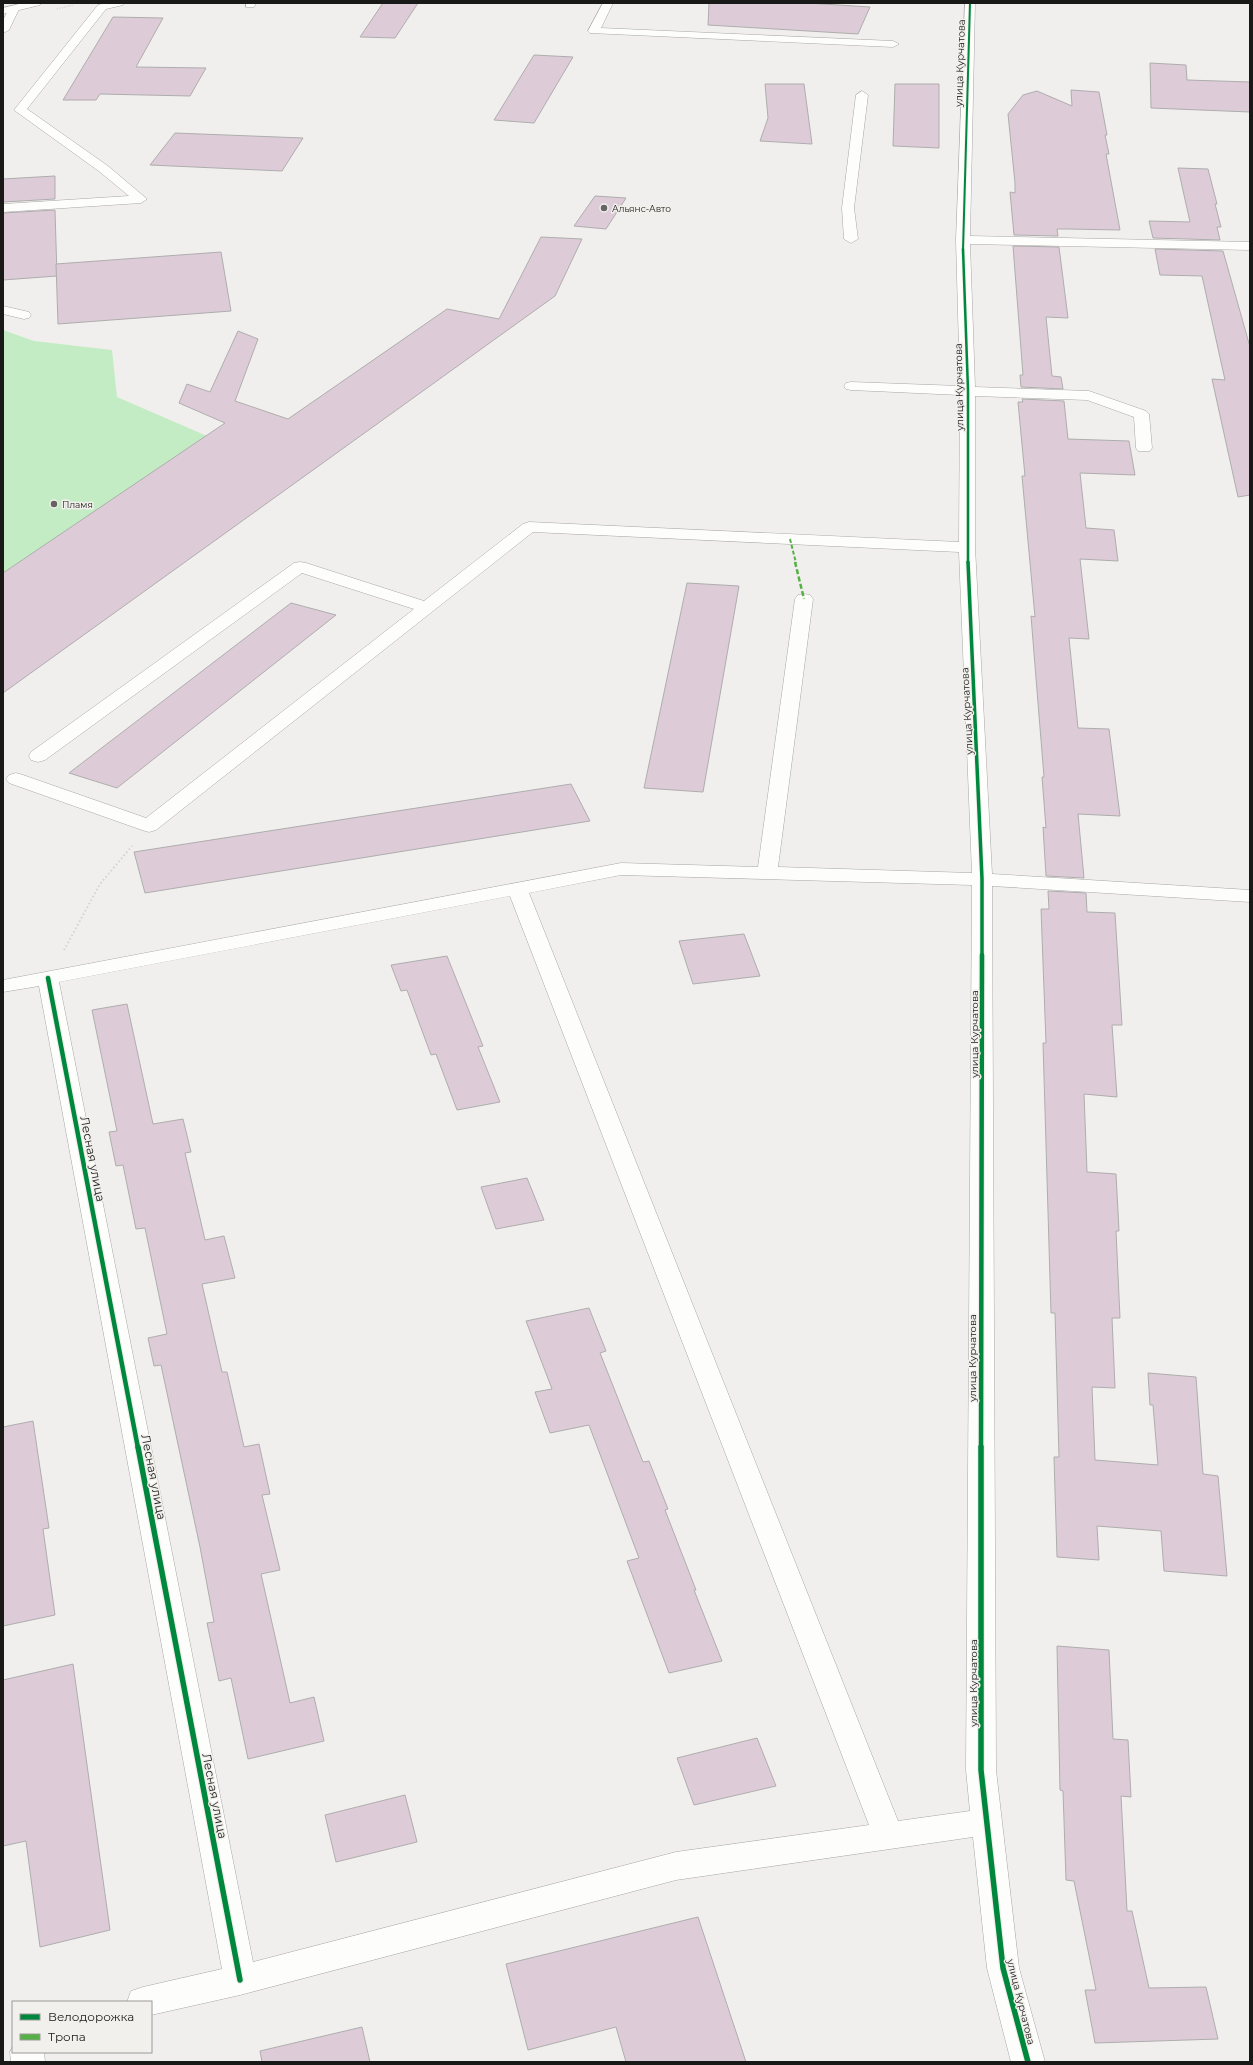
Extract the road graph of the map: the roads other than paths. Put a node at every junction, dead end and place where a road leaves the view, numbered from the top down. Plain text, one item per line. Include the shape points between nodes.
1 (36, 3) edge
2 (119, 3) edge
3 (608, 3) edge
4 (970, 3) edge
5 (8, 10) edge
6 (3, 30) edge
7 (893, 44) dead end
8 (862, 94) dead end
9 (3, 208) edge
10 (851, 239) dead end
11 (963, 240) junction
12 (1250, 246) edge
13 (3, 310) edge
14 (24, 315) dead end
15 (851, 386) dead end
16 (968, 390) junction
17 (1144, 448) dead end
18 (967, 547) junction
19 (804, 600) dead end
20 (427, 608) junction
21 (38, 756) dead end
22 (16, 779) dead end
23 (767, 873) junction
24 (982, 879) junction
25 (517, 889) junction
26 (1250, 896) edge
27 (48, 978) junction
28 (3, 986) edge
29 (986, 1822) junction
30 (889, 1836) junction
31 (240, 1980) junction
32 (147, 2001) edge
33 (1028, 2062) edge

1 - 5 street
2 - 9 street via 102,7 20,110 104,169 141,200
3 - 7 street via 594,31
4 - 11 street, улица Курчатова
5 - 6 street
8 - 10 street via 848,208
11 - 12 street
11 - 16 street, улица Курчатова
13 - 14 street
15 - 16 street
16 - 17 street via 1089,396 1141,414
16 - 18 street, улица Курчатова
18 - 20 street via 529,527
18 - 24 street, улица Курчатова
19 - 23 street
20 - 21 street via 300,567
20 - 22 street via 149,826
23 - 24 street
23 - 25 street via 621,869
24 - 26 street
24 - 29 street, улица Курчатова via 981,1762
25 - 27 street
25 - 30 street
27 - 28 street
27 - 31 street, Лесная улица
29 - 30 street
29 - 33 street, улица Курчатова via 1003,1968
30 - 31 street via 676,1866
31 - 32 street

